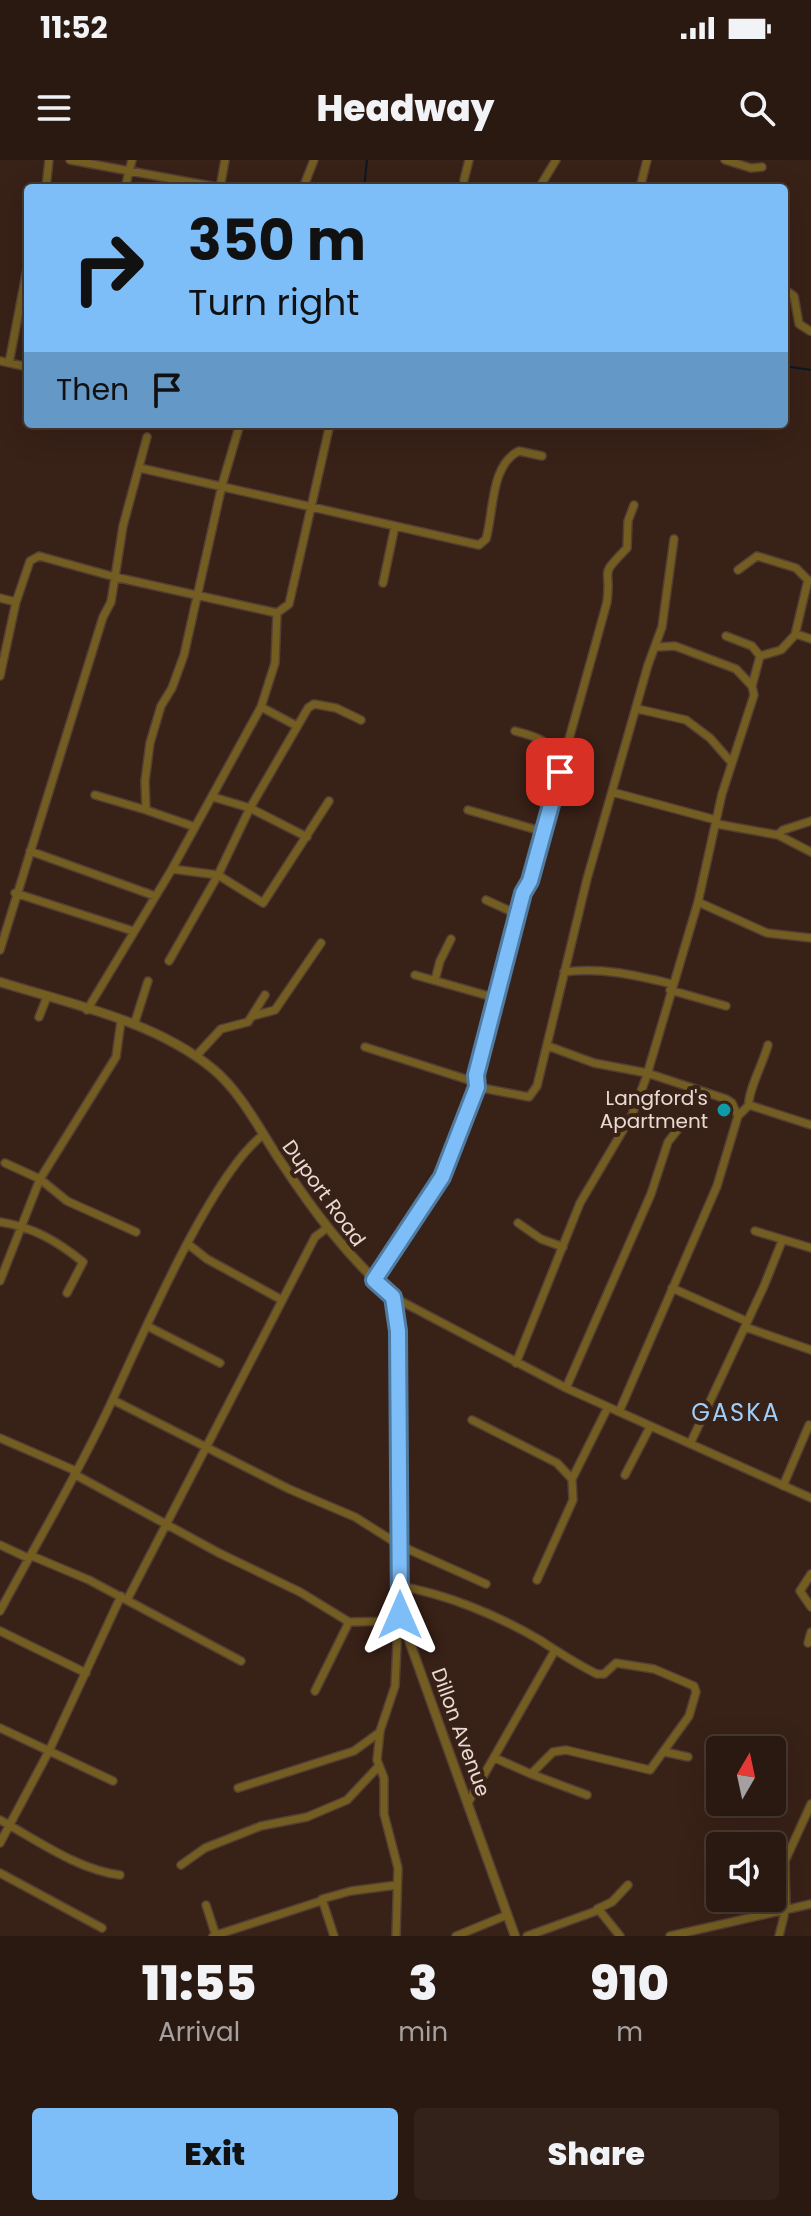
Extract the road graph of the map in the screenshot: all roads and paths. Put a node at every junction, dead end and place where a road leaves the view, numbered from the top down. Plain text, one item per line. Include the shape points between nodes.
1 (49, 160) edge
2 (70, 160) edge
3 (132, 160) edge
4 (225, 160) edge
5 (314, 160) edge
6 (469, 160) edge
7 (556, 160) edge
8 (647, 160) edge
9 (725, 160) edge
10 (762, 167) dead end
11 (129, 171) junction
12 (464, 180) dead end
13 (46, 184) edge
14 (126, 184) edge
15 (199, 184) edge
16 (221, 184) edge
17 (305, 184) edge
18 (541, 184) edge
19 (641, 184) edge
20 (24, 280) edge
21 (788, 292) edge
22 (810, 331) edge
23 (4, 362) edge
24 (24, 366) edge
25 (239, 428) edge
26 (329, 428) edge
27 (147, 437) dead end
28 (542, 456) dead end
29 (140, 468) junction
30 (222, 485) junction
31 (634, 505) dead end
32 (313, 506) junction
33 (395, 526) junction
34 (674, 539) dead end
35 (738, 570) dead end
36 (115, 577) junction
37 (383, 583) dead end
38 (196, 594) junction
39 (0, 598) edge
40 (16, 602) junction
41 (277, 613) junction
42 (796, 634) junction
43 (726, 636) dead end
44 (811, 639) edge
45 (656, 647) junction
46 (760, 656) junction
47 (0, 676) edge
48 (752, 686) junction
49 (261, 707) junction
50 (638, 709) junction
51 (361, 720) dead end
52 (297, 726) junction
53 (515, 731) dead end
54 (732, 763) junction
55 (560, 772) junction
56 (612, 792) junction
57 (95, 795) dead end
58 (213, 797) junction
59 (329, 801) dead end
60 (250, 808) junction
61 (146, 810) junction
62 (468, 810) dead end
63 (811, 821) edge
64 (716, 822) junction
65 (195, 827) junction
66 (544, 832) junction
67 (778, 835) junction
68 (307, 837) junction
69 (30, 851) junction
70 (811, 852) edge
71 (172, 869) junction
72 (218, 875) junction
73 (15, 893) junction
74 (155, 896) junction
75 (486, 900) dead end
76 (698, 902) junction
77 (519, 915) junction
78 (133, 931) junction
79 (811, 938) edge
80 (451, 939) dead end
81 (321, 943) dead end
82 (0, 950) edge
83 (169, 961) dead end
84 (564, 972) junction
85 (415, 975) dead end
86 (435, 980) junction
87 (148, 981) dead end
88 (0, 982) edge
89 (671, 987) junction
90 (265, 995) dead end
91 (47, 997) junction
92 (496, 998) junction
93 (726, 1006) dead end
94 (87, 1010) junction
95 (253, 1016) junction
96 (39, 1017) dead end
97 (121, 1021) junction
98 (134, 1025) junction
99 (768, 1045) dead end
100 (548, 1046) junction
101 (365, 1047) dead end
102 (196, 1056) junction
103 (647, 1073) junction
104 (476, 1084) junction
105 (749, 1105) junction
106 (738, 1116) junction
107 (811, 1125) edge
108 (679, 1128) dead end
109 (263, 1135) junction
110 (5, 1163) dead end
111 (40, 1179) junction
112 (0, 1222) edge
113 (518, 1223) dead end
114 (22, 1225) junction
115 (327, 1228) junction
116 (755, 1231) dead end
117 (136, 1232) dead end
118 (782, 1241) junction
119 (188, 1244) junction
120 (563, 1247) junction
121 (811, 1248) edge
122 (374, 1280) junction
123 (0, 1281) edge
124 (672, 1288) junction
125 (67, 1293) dead end
126 (393, 1297) junction
127 (282, 1300) junction
128 (745, 1324) junction
129 (149, 1327) junction
130 (811, 1350) edge
131 (220, 1363) dead end
132 (516, 1363) junction
133 (566, 1388) junction
134 (113, 1400) junction
135 (608, 1407) junction
136 (619, 1412) junction
137 (472, 1420) dead end
138 (809, 1425) dead end
139 (650, 1427) junction
140 (0, 1438) edge
141 (690, 1444) junction
142 (205, 1446) junction
143 (75, 1472) junction
144 (625, 1475) dead end
145 (572, 1479) junction
146 (783, 1486) junction
147 (811, 1498) edge
148 (165, 1523) junction
149 (0, 1545) edge
150 (401, 1546) junction
151 (30, 1557) junction
152 (811, 1574) edge
153 (537, 1580) dead end
154 (486, 1584) dead end
155 (399, 1586) junction
156 (124, 1598) junction
157 (811, 1607) edge
158 (0, 1611) edge
159 (399, 1619) junction
160 (349, 1622) junction
161 (0, 1631) edge
162 (811, 1632) edge
163 (808, 1643) dead end
164 (554, 1652) junction
165 (241, 1661) dead end
166 (86, 1673) junction
167 (315, 1691) dead end
168 (0, 1728) edge
169 (380, 1731) junction
170 (49, 1751) junction
171 (665, 1752) junction
172 (688, 1757) dead end
173 (495, 1758) junction
174 (378, 1767) junction
175 (531, 1774) junction
176 (113, 1781) dead end
177 (238, 1788) dead end
178 (587, 1795) dead end
179 (469, 1801) junction
180 (811, 1804) edge
181 (0, 1820) edge
182 (11, 1826) junction
183 (0, 1843) edge
184 (786, 1859) edge
185 (181, 1865) dead end
186 (0, 1873) edge
187 (120, 1875) dead end
188 (397, 1885) junction
189 (628, 1885) dead end
190 (321, 1901) junction
191 (811, 1904) edge
192 (206, 1905) dead end
193 (786, 1908) edge
194 (595, 1910) junction
195 (769, 1912) edge
196 (785, 1912) edge
197 (507, 1915) junction
198 (102, 1928) dead end
199 (215, 1936) edge
200 (334, 1936) edge
201 (396, 1936) edge
202 (456, 1936) edge
203 (515, 1936) edge
204 (527, 1936) edge
205 (620, 1936) edge
206 (670, 1936) edge
207 (779, 1936) edge

1 - 13 street
2 - 11 street
3 - 11 street
4 - 16 street
5 - 17 street
6 - 12 street
7 - 18 street
8 - 19 street
9 - 10 street
11 - 14 street
11 - 15 street
20 - 23 street
21 - 22 street via 794,296 799,324
23 - 24 street
25 - 30 street
26 - 32 street
27 - 29 street
28 - 33 street via 519,451 502,468 482,544
29 - 30 street
29 - 36 street
30 - 32 street
30 - 38 street
31 - 55 street via 627,548 608,565 607,602
32 - 33 street
32 - 41 street via 289,604
33 - 37 street
34 - 45 street
35 - 42 street via 757,556 806,575
36 - 38 street
36 - 40 street via 39,556 27,564
36 - 69 street
38 - 41 street
38 - 61 street via 184,655 150,743
39 - 40 street
40 - 47 street
41 - 49 street via 275,663
42 - 44 street
42 - 46 street via 781,650
43 - 46 street via 752,646
45 - 48 street via 675,646 736,669
45 - 50 street
46 - 48 street
48 - 54 street via 754,695
49 - 52 street
49 - 58 street
50 - 54 street via 686,720
50 - 56 street
51 - 52 street via 314,704
52 - 60 street
53 - 55 street via 541,740
54 - 64 street
55 - 66 street
56 - 64 street
56 - 84 street
57 - 61 street
58 - 60 street
58 - 65 street
59 - 68 street
60 - 68 street
60 - 72 street
61 - 65 street
62 - 66 street
63 - 67 street
64 - 67 street
64 - 76 street
65 - 71 street
66 - 77 street
67 - 70 street
68 - 72 street via 263,903
69 - 73 street
69 - 74 street
71 - 72 street
71 - 74 street
72 - 83 street
73 - 78 street
73 - 82 street
74 - 78 street
75 - 77 street
76 - 79 street via 767,933
76 - 89 street
77 - 92 street
78 - 94 street
80 - 86 street
81 - 95 street via 275,1010
84 - 89 street via 587,968 650,977
84 - 100 street
85 - 86 street
86 - 92 street
87 - 98 street
88 - 91 street, Duport Road
89 - 93 street
89 - 103 street
90 - 95 street
91 - 94 street, Duport Road
91 - 96 street
92 - 104 street
94 - 97 street, Duport Road
95 - 102 street via 221,1029
97 - 98 street, Duport Road
97 - 111 street via 116,1057
98 - 102 street, Duport Road
99 - 105 street
100 - 103 street via 594,1063
100 - 104 street via 533,1095
101 - 104 street
102 - 109 street, Duport Road via 220,1076
103 - 106 street via 726,1099
103 - 120 street via 632,1115 592,1181
104 - 122 street via 442,1177
105 - 106 street
105 - 107 street
106 - 124 street via 717,1186
108 - 133 street via 668,1142 651,1194
109 - 115 street, Duport Road
109 - 119 street via 244,1154
110 - 111 street
111 - 114 street
111 - 117 street via 67,1201
112 - 114 street
113 - 120 street
114 - 123 street
114 - 125 street via 83,1262
115 - 122 street, Duport Road
115 - 127 street via 315,1237
116 - 118 street
118 - 121 street
118 - 128 street
119 - 127 street
119 - 129 street
120 - 132 street
122 - 126 street, Duport Road
124 - 128 street
124 - 136 street
126 - 132 street, Duport Road
126 - 150 street, Dillon Avenue via 399,1345
127 - 142 street
128 - 130 street
128 - 141 street
129 - 131 street
129 - 134 street
132 - 133 street, Duport Road
133 - 135 street, Duport Road
134 - 142 street
134 - 143 street
135 - 136 street, Duport Road
135 - 145 street
136 - 139 street, Duport Road
137 - 145 street via 557,1463
138 - 146 street
139 - 141 street, Duport Road
139 - 144 street
140 - 143 street
141 - 146 street, Duport Road
142 - 148 street
142 - 150 street via 355,1517
143 - 148 street
143 - 151 street
145 - 153 street via 573,1500
146 - 147 street, Duport Road
148 - 156 street
148 - 160 street
149 - 151 street
150 - 154 street
150 - 155 street, Dillon Avenue
151 - 156 street
151 - 158 street
152 - 157 street via 800,1591
155 - 159 street, Dillon Avenue
155 - 164 street via 466,1606 538,1639
156 - 165 street
156 - 166 street
159 - 160 street
159 - 169 street via 395,1686
159 - 179 street, Dillon Avenue
160 - 167 street
161 - 166 street
162 - 163 street
164 - 171 street via 597,1674 616,1663 636,1665 694,1686 696,1700 689,1716
164 - 173 street
166 - 170 street
168 - 170 street
169 - 174 street
169 - 177 street via 354,1751
170 - 176 street
170 - 182 street
171 - 172 street
171 - 175 street via 650,1770 560,1749
173 - 175 street
173 - 179 street
174 - 185 street via 347,1800 307,1817 261,1826 205,1848
174 - 188 street via 384,1778 384,1814 398,1868
175 - 178 street
179 - 197 street, Dillon Avenue
180 - 184 street
181 - 182 street
182 - 183 street
182 - 187 street via 105,1873
186 - 198 street
188 - 190 street
188 - 201 street
189 - 194 street
190 - 199 street
190 - 200 street
191 - 193 street
192 - 199 street
194 - 204 street
194 - 205 street via 602,1911
195 - 206 street
196 - 207 street
197 - 202 street
197 - 203 street, Dillon Avenue

